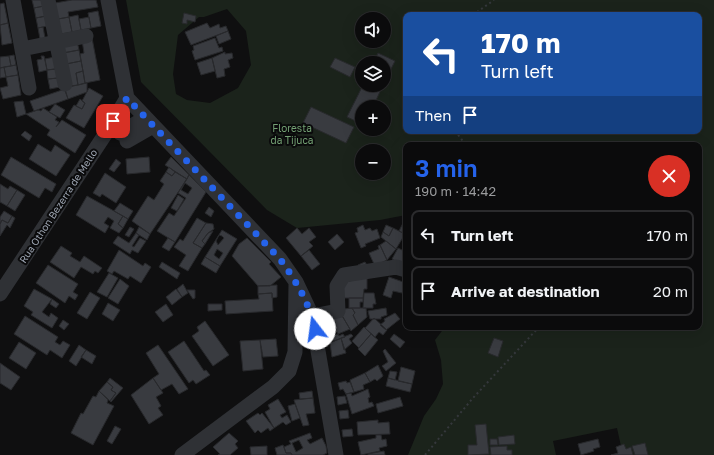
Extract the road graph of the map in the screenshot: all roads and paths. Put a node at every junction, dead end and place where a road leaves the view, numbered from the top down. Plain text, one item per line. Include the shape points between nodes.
1 (4, 0) edge
2 (13, 0) edge
3 (108, 0) edge
4 (494, 0) edge
5 (0, 1) edge
6 (51, 1) edge
7 (477, 12) edge
8 (86, 36) dead end
9 (56, 42) junction
10 (22, 49) junction
11 (65, 84) dead end
12 (29, 88) dead end
13 (127, 98) junction
14 (149, 122) junction
15 (457, 134) edge
16 (123, 137) dead end
17 (464, 142) edge
18 (403, 269) edge
19 (296, 282) junction
20 (0, 294) edge
21 (312, 316) junction
22 (536, 330) edge
23 (182, 455) edge
24 (336, 455) edge
25 (425, 455) edge

1 - 5 street
2 - 10 street
3 - 13 street
4 - 7 path
6 - 9 street
8 - 9 street
9 - 10 street
9 - 11 street
10 - 12 street
13 - 14 street
13 - 20 street, Rua Othon Bezerra de Mello
14 - 16 street
14 - 19 street via 251,226
15 - 17 path
18 - 21 street via 396,267 344,275 337,286 339,311
19 - 21 street
19 - 23 street via 295,352 289,371 273,388
21 - 24 street
22 - 25 path via 473,398

